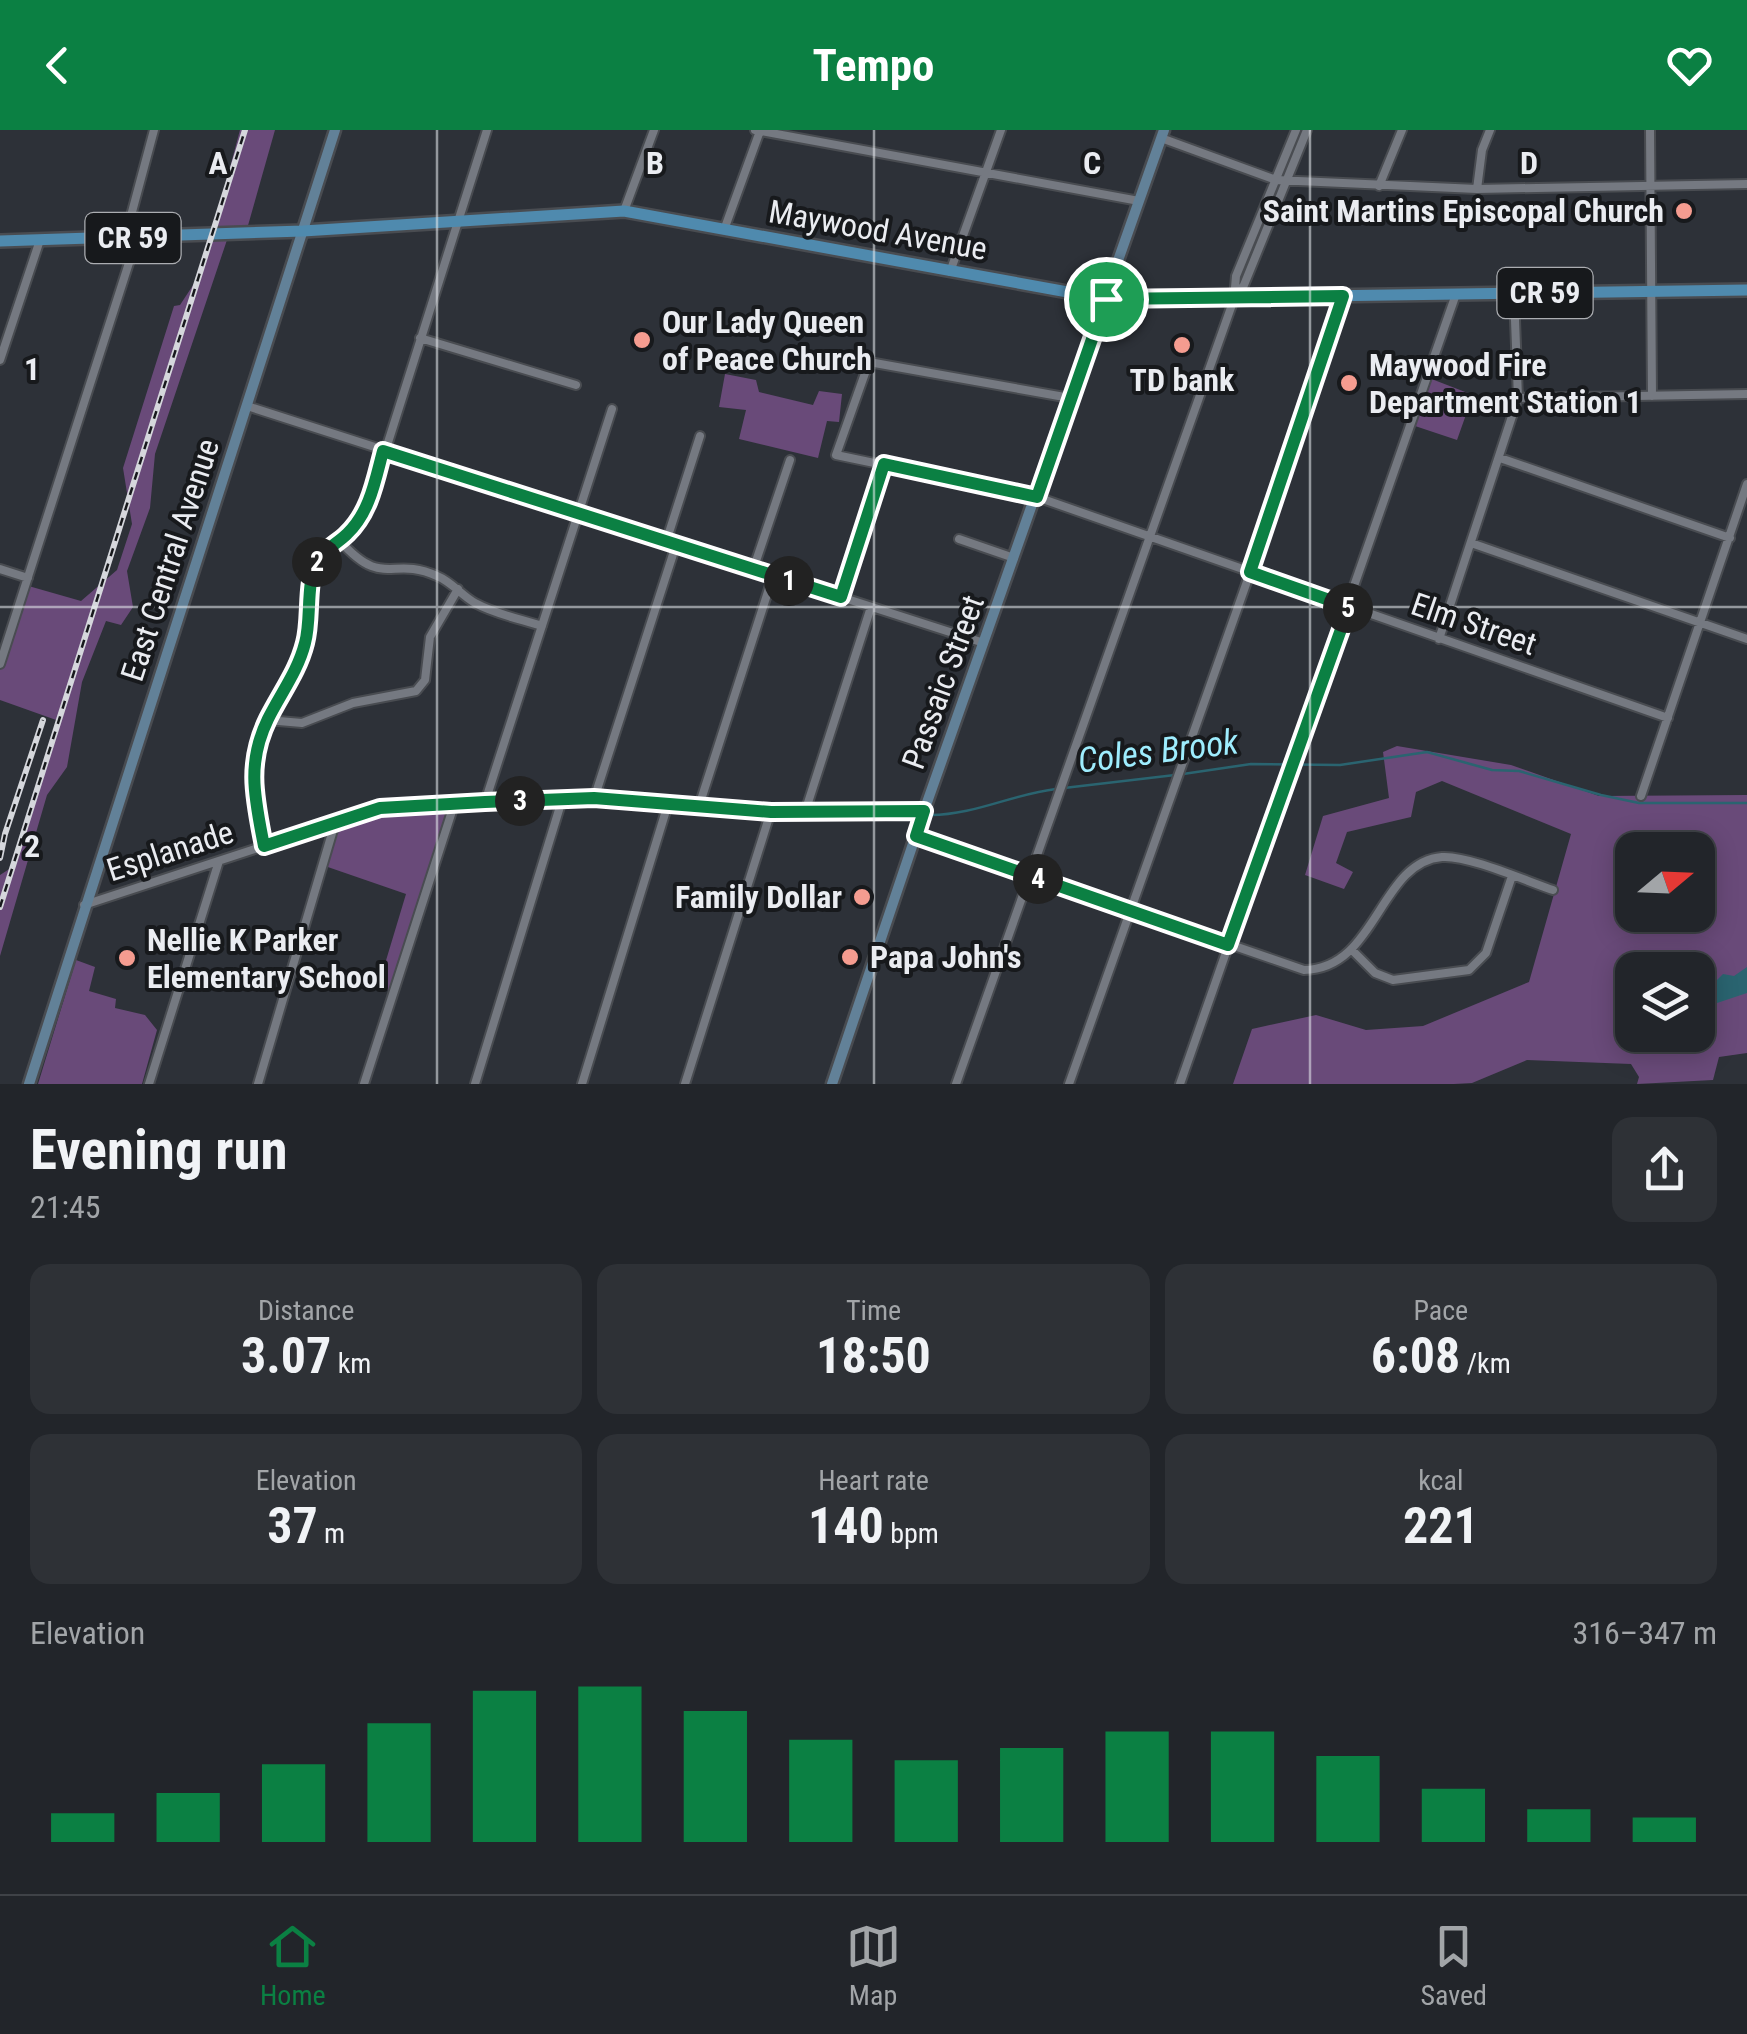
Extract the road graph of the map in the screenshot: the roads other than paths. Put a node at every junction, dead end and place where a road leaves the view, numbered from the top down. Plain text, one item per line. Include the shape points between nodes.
1 (154, 130) edge
2 (336, 130) edge
3 (487, 130) edge
4 (654, 130) edge
5 (759, 130) edge
6 (1001, 130) edge
7 (1296, 130) edge
8 (1307, 130) edge
9 (1402, 130) edge
10 (1490, 130) edge
11 (1650, 130) edge
12 (1163, 134) edge
13 (985, 174) junction
14 (1276, 180) junction
15 (1286, 180) junction
16 (1747, 184) edge
17 (1379, 186) junction
18 (1650, 186) junction
19 (1477, 189) junction
20 (1139, 202) junction
21 (624, 211) junction
22 (458, 222) junction
23 (304, 230) junction
24 (724, 230) junction
25 (131, 238) junction
26 (40, 240) junction
27 (0, 241) edge
28 (950, 272) junction
29 (1747, 290) edge
30 (1652, 292) junction
31 (1456, 294) junction
32 (1514, 294) junction
33 (1343, 296) junction
34 (1234, 298) junction
35 (1106, 299) junction
36 (420, 338) junction
37 (0, 360) edge
38 (576, 385) dead end
39 (1747, 394) edge
40 (1652, 396) junction
41 (1070, 398) junction
42 (1518, 398) junction
43 (247, 406) junction
44 (612, 409) dead end
45 (700, 436) dead end
46 (383, 451) junction
47 (1500, 458) junction
48 (790, 460) dead end
49 (884, 464) junction
50 (1747, 484) edge
51 (1037, 497) junction
52 (578, 514) junction
53 (959, 538) dead end
54 (1151, 538) junction
55 (1730, 538) junction
56 (340, 541) junction
57 (671, 543) junction
58 (1471, 543) junction
59 (1014, 558) junction
60 (0, 569) edge
61 (753, 570) junction
62 (1250, 572) junction
63 (773, 576) junction
64 (28, 578) junction
65 (458, 589) junction
66 (841, 597) junction
67 (872, 607) junction
68 (1349, 607) junction
69 (1700, 623) junction
70 (542, 626) junction
71 (1438, 639) junction
72 (1747, 639) edge
73 (984, 643) junction
74 (0, 664) edge
75 (1668, 718) junction
76 (267, 720) junction
77 (1641, 796) dead end
78 (594, 798) junction
79 (562, 800) junction
80 (485, 802) junction
81 (668, 804) junction
82 (454, 805) junction
83 (699, 806) junction
84 (924, 811) junction
85 (771, 812) junction
86 (805, 812) junction
87 (334, 823) junction
88 (916, 836) junction
89 (264, 846) junction
90 (220, 861) junction
91 (1030, 876) junction
92 (1512, 876) junction
93 (1554, 890) dead end
94 (84, 905) junction
95 (1130, 911) junction
96 (1228, 945) junction
97 (1352, 950) junction
98 (29, 1084) edge
99 (149, 1084) edge
100 (258, 1084) edge
101 (364, 1084) edge
102 (475, 1084) edge
103 (582, 1084) edge
104 (685, 1084) edge
105 (832, 1084) edge
106 (956, 1084) edge
107 (1069, 1084) edge
108 (1180, 1084) edge

1 - 25 street
2 - 23 main road, East Central Avenue
3 - 22 street
4 - 21 street
5 - 13 street
5 - 24 street
6 - 13 street
7 - 14 street
8 - 15 street
9 - 17 street
10 - 19 street
11 - 18 street
12 - 14 street
12 - 20 main road, Passaic Street
13 - 20 street
13 - 28 street
14 - 15 street
14 - 34 street via 1236,276
15 - 17 street
15 - 34 street
16 - 18 street
17 - 19 street
18 - 19 street
18 - 30 street
20 - 35 main road, Passaic Street
21 - 22 main road, Maywood Avenue / CR 59
21 - 24 main road, Maywood Avenue / CR 59
22 - 23 main road, Maywood Avenue / CR 59
22 - 36 street
23 - 25 main road, Maywood Avenue / CR 59
23 - 43 main road, East Central Avenue
24 - 28 main road, Maywood Avenue / CR 59
25 - 26 main road, Maywood Avenue / CR 59
25 - 64 street
26 - 27 main road, Maywood Avenue / CR 59
26 - 37 street
28 - 35 main road, Maywood Avenue / CR 59
29 - 30 main road, Maywood Avenue / CR 59
30 - 32 main road, Maywood Avenue / CR 59
30 - 40 street
31 - 32 main road, Maywood Avenue / CR 59
31 - 33 main road, Maywood Avenue / CR 59
31 - 68 street
32 - 42 street
33 - 34 main road, Maywood Avenue / CR 59
33 - 62 street
34 - 35 main road, Maywood Avenue / CR 59
34 - 54 street
35 - 41 main road, Passaic Street
36 - 38 street
36 - 46 street
39 - 40 street
40 - 42 street
41 - 49 street, Elm Street via 869,362 836,455
41 - 51 main road, Passaic Street
42 - 47 street
43 - 46 street
43 - 94 main road, East Central Avenue
44 - 52 street
45 - 57 street
46 - 52 street
46 - 56 street via 366,507
47 - 55 street
47 - 58 street
48 - 61 street
49 - 51 street, Elm Street
49 - 66 street
50 - 55 street
51 - 54 street, Elm Street
51 - 59 main road, Passaic Street
52 - 57 street
52 - 70 street
53 - 59 street
54 - 62 street, Elm Street
54 - 91 street
55 - 69 street
56 - 65 street via 366,566 426,572
56 - 76 street via 315,566 302,654
57 - 61 street
57 - 78 street
58 - 69 street
58 - 71 street
59 - 73 main road, Passaic Street
60 - 64 street
61 - 63 street
62 - 68 street, Elm Street
62 - 95 street
63 - 66 street
63 - 83 street
64 - 74 street
65 - 70 street via 479,605
65 - 76 street via 430,637 425,680 416,691 353,703 302,723
66 - 67 street
67 - 73 street
67 - 86 street
68 - 71 street, Elm Street
68 - 96 street
69 - 72 street
69 - 75 street
70 - 80 street
71 - 75 street, Elm Street
73 - 84 main road, Passaic Street
75 - 77 street
76 - 89 street via 252,784
78 - 79 street, Esplanade
78 - 81 street, Esplanade
79 - 80 street, Esplanade
79 - 102 street
80 - 82 street, Esplanade
81 - 83 street, Esplanade
81 - 103 street
82 - 87 street, Esplanade via 380,808
82 - 101 street
83 - 85 street, Esplanade
84 - 86 street, Esplanade
84 - 88 main road, Passaic Street
85 - 86 street, Esplanade
85 - 104 street
87 - 89 street, Esplanade
87 - 100 street
88 - 91 street
88 - 105 main road, Passaic Street
89 - 90 street, Esplanade
90 - 94 street, Esplanade
90 - 99 street
91 - 95 street
91 - 106 street
92 - 93 street
92 - 97 street via 1454,858 1425,862
92 - 97 street via 1486,954 1470,970 1393,980
94 - 98 main road, East Central Avenue
95 - 96 street
95 - 107 street
96 - 97 street via 1304,970 1335,964
96 - 108 street

